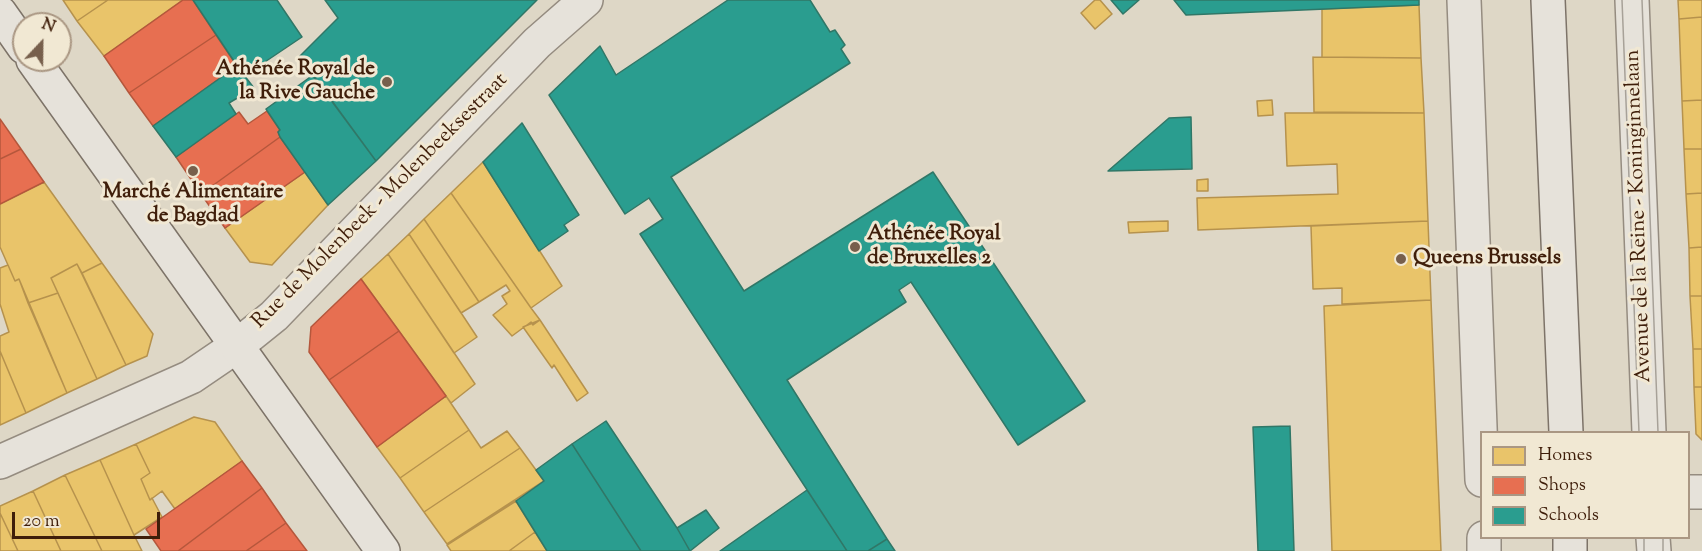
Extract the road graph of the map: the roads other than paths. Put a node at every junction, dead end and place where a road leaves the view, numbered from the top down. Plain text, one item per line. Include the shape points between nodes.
1 (586, 0) edge
2 (1464, 0) edge
3 (1548, 0) edge
4 (1632, 0) edge
5 (0, 13) edge
6 (12, 30) edge
7 (42, 72) edge
8 (238, 345) junction
9 (1480, 431) edge
10 (1566, 431) edge
11 (1649, 431) edge
12 (0, 462) edge
13 (383, 551) edge

1 - 8 street, Rue de Molenbeek - Molenbeeksestraat via 537,43 274,316
2 - 9 street
3 - 10 street
4 - 11 street, Avenue de la Reine - Koninginnelaan
5 - 6 street
7 - 8 street
8 - 12 street, Rue de Molenbeek - Molenbeeksestraat via 190,377
8 - 13 street

